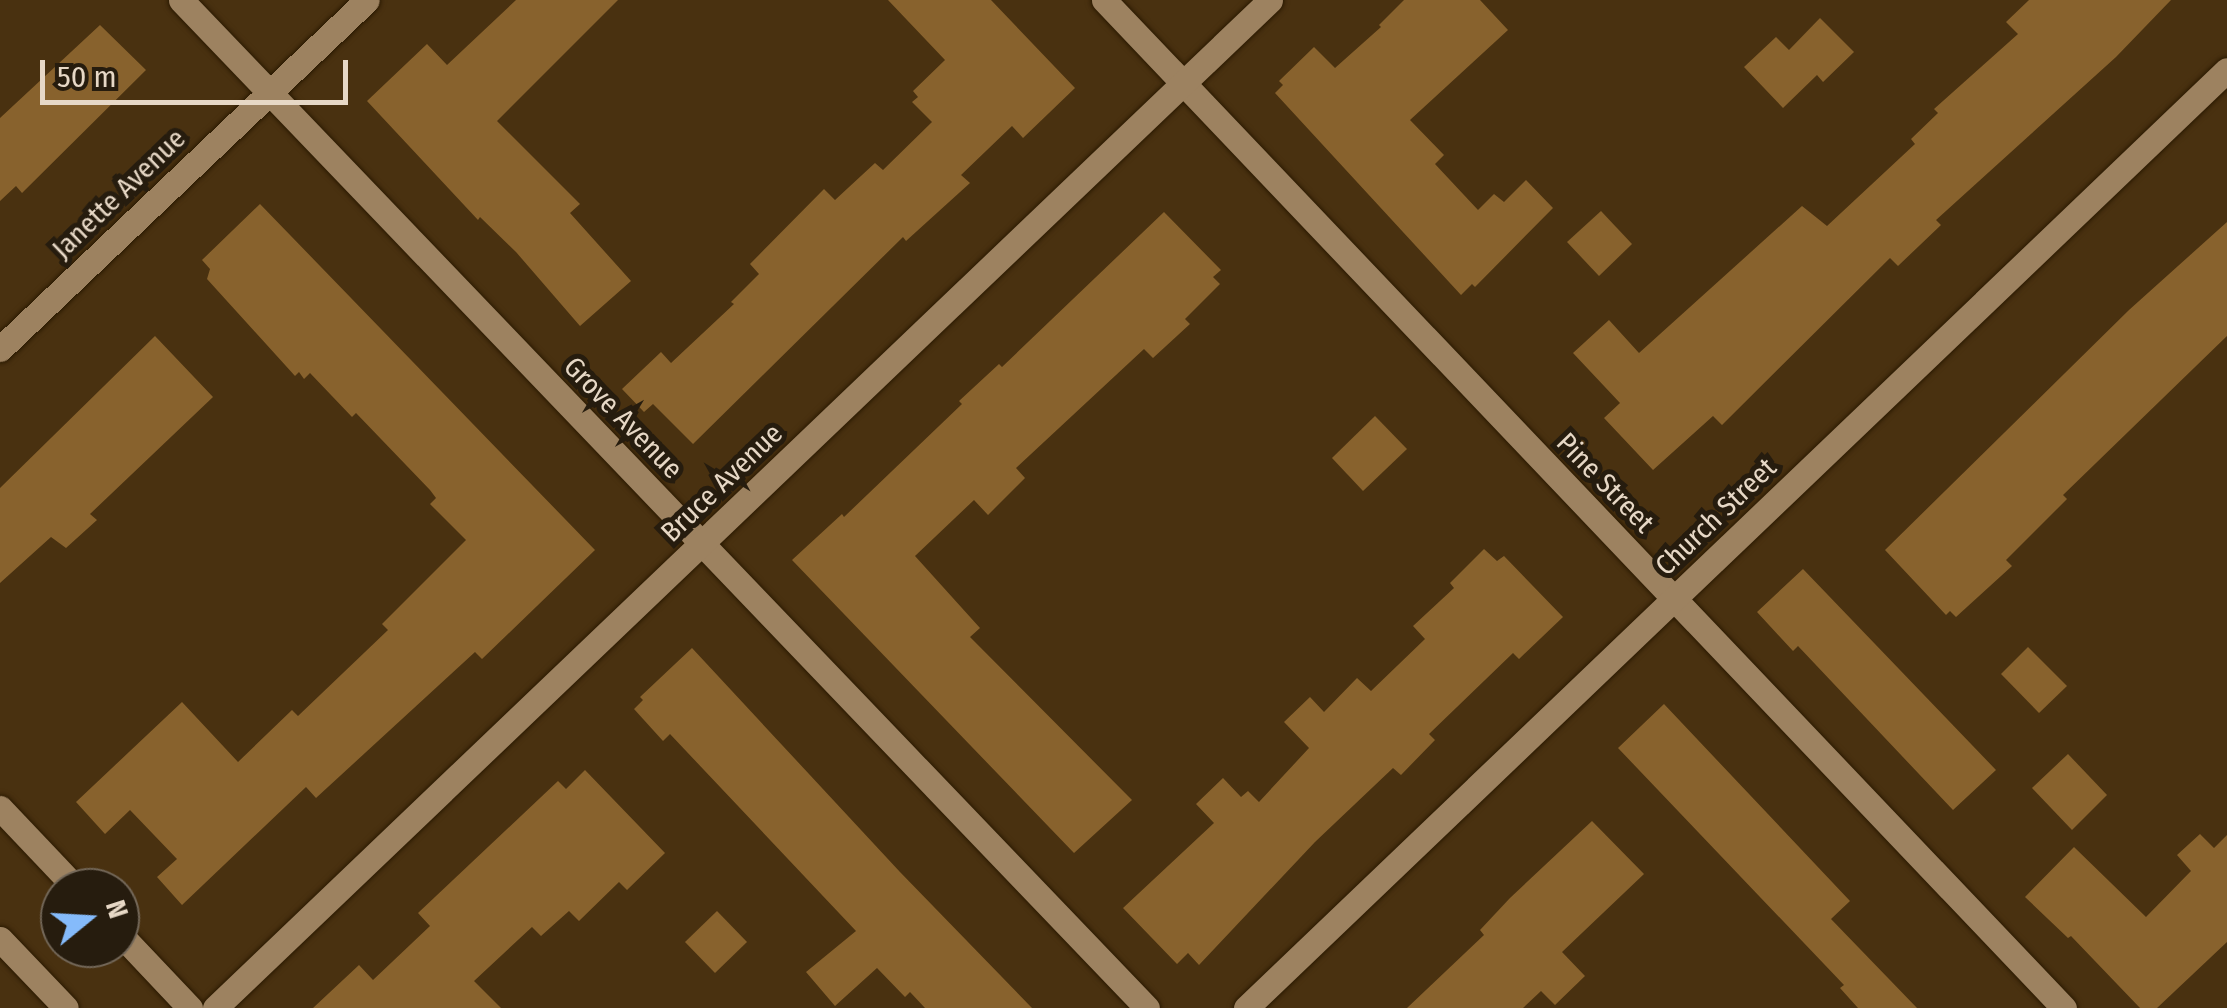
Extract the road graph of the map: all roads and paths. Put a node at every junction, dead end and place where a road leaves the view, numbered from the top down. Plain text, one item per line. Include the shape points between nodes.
1 (181, 0) edge
2 (367, 0) edge
3 (1104, 0) edge
4 (1270, 0) edge
5 (2227, 70) edge
6 (1182, 83) junction
7 (270, 92) junction
8 (0, 349) edge
9 (701, 543) junction
10 (1674, 598) junction
11 (0, 808) edge
12 (57, 868) edge
13 (0, 939) edge
14 (140, 955) edge
15 (66, 1008) edge
16 (190, 1008) edge
17 (215, 1008) edge
18 (1147, 1008) edge
19 (1246, 1008) edge
20 (2064, 1008) edge

1 - 7 street, Grove Avenue
2 - 7 street, Janette Avenue
3 - 6 street, Pine Street
4 - 6 street, Bruce Avenue
5 - 10 street, Church Street
6 - 9 street, Bruce Avenue
6 - 10 street, Pine Street
7 - 8 street, Janette Avenue
7 - 9 street, Grove Avenue
9 - 17 street, Bruce Avenue
9 - 18 street, Grove Avenue
10 - 19 street, Church Street
10 - 20 street, Pine Street
11 - 12 street
13 - 15 street
14 - 16 street

